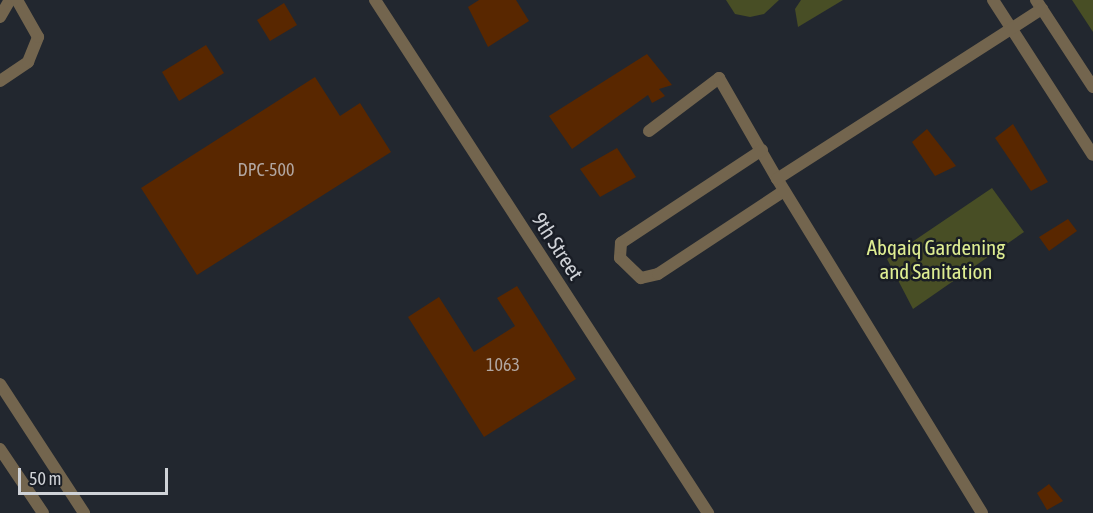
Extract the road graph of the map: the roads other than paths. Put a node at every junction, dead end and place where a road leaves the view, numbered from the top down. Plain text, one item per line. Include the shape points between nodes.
1 (10, 0) edge
2 (17, 0) edge
3 (375, 0) edge
4 (993, 0) edge
5 (1039, 5) edge
6 (0, 17) edge
7 (1013, 31) junction
8 (0, 81) edge
9 (1093, 87) edge
10 (649, 130) dead end
11 (762, 150) junction
12 (1093, 155) edge
13 (777, 179) junction
14 (784, 191) junction
15 (0, 384) edge
16 (0, 449) edge
17 (43, 513) edge
18 (84, 513) edge
19 (708, 513) edge
20 (982, 513) edge

1 - 6 street
2 - 8 street via 38,37 28,62
3 - 19 street, 9th Street
4 - 7 street
5 - 7 street
5 - 9 street
7 - 12 street
7 - 13 street
10 - 11 street via 720,78
11 - 13 street
11 - 14 street via 621,243 620,258 640,278 658,274
13 - 14 street
14 - 20 street
15 - 18 street
16 - 17 street

